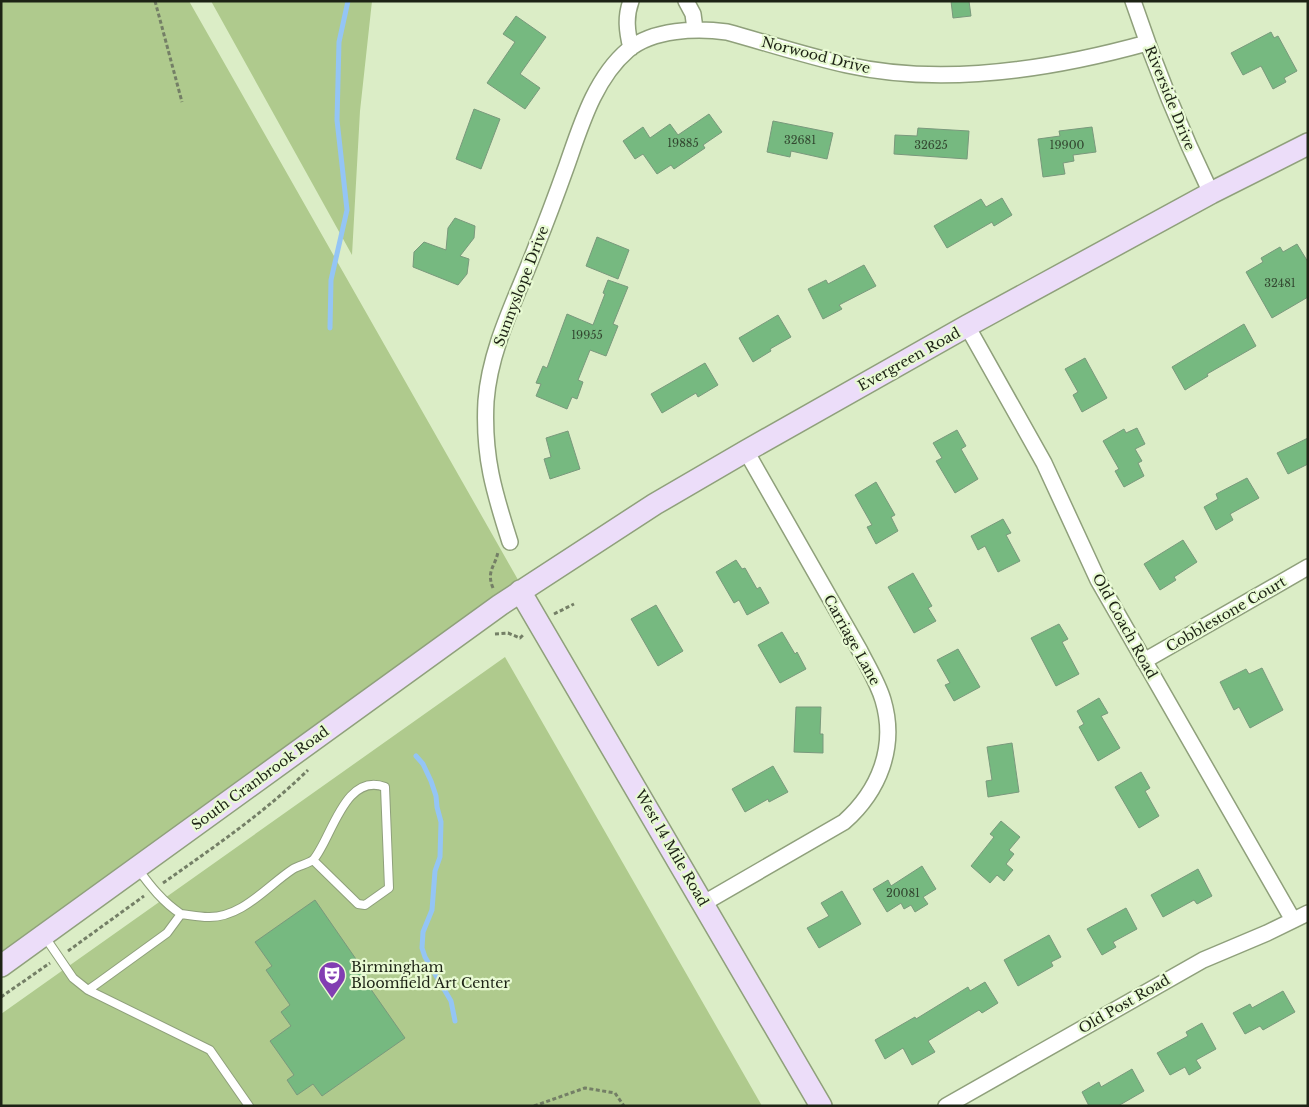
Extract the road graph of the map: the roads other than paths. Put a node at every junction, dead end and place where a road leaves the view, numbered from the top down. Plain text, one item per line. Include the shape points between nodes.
1 (631, 1) edge
2 (686, 1) edge
3 (1133, 1) edge
4 (696, 29) junction
5 (662, 34) joint
6 (1147, 43) junction
7 (631, 48) junction
8 (1308, 144) edge
9 (1211, 193) junction
10 (967, 326) junction
11 (746, 451) junction
12 (510, 542) road end
13 (1308, 567) edge
14 (520, 591) junction
15 (1144, 661) junction
16 (313, 860) junction
17 (136, 868) junction
18 (704, 902) junction
19 (1308, 913) edge
20 (181, 914) junction
21 (1293, 920) junction
22 (44, 935) junction
23 (1, 966) edge
24 (88, 990) junction
25 (249, 1106) edge
26 (821, 1106) edge
27 (946, 1106) edge

1 - 7 street via 627,32
2 - 4 street
3 - 6 street, Riverside Drive
4 - 5 street, Norwood Drive
4 - 6 street, Norwood Drive via 727,32 848,65 910,74 973,74 1056,64
5 - 7 street, Sunnyslope Drive
6 - 9 street, Riverside Drive
7 - 12 street, Sunnyslope Drive via 610,68 581,127 511,307 492,368 486,399 486,448 493,487
8 - 9 street, Evergreen Road
9 - 10 street, Evergreen Road
10 - 11 street, Evergreen Road
10 - 15 street, Old Coach Road via 1036,448 1098,580
11 - 14 street, Evergreen Road
11 - 18 street, Carriage Lane via 874,678 885,708 887,753 877,783 857,811 844,822
13 - 15 street, Cobblestone Court
14 - 17 street, South Cranbrook Road
14 - 18 street, West 14 Mile Road
15 - 21 street, Old Coach Road
16 - 16 lane via 350,797 360,788 370,785 385,787 389,888 364,905 358,904
16 - 20 lane via 294,868 227,914 208,918
17 - 20 lane via 168,906
17 - 22 street, South Cranbrook Road
18 - 26 street, West 14 Mile Road
19 - 21 street, Old Post Road
20 - 24 lane via 167,933
21 - 27 street, Old Post Road via 1203,960
22 - 23 street, South Cranbrook Road
22 - 24 lane via 73,978
24 - 25 lane via 210,1050

